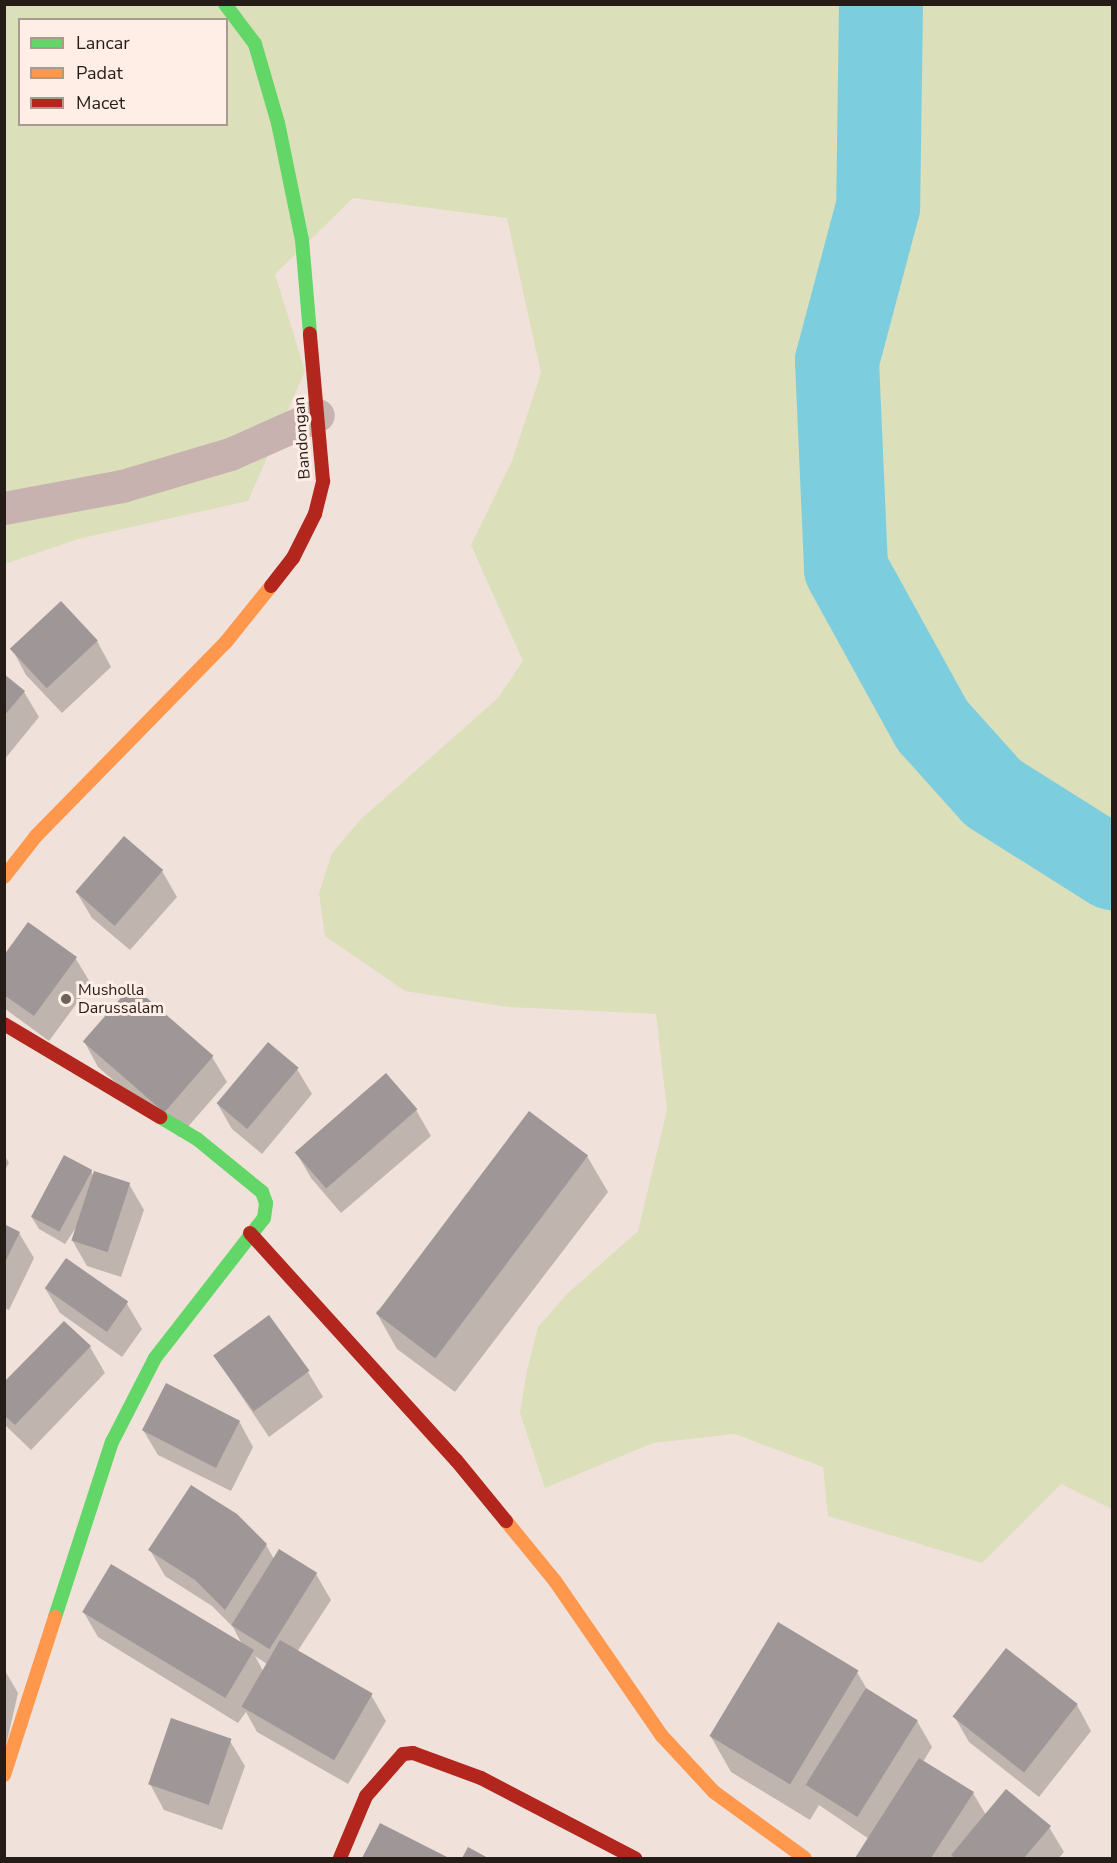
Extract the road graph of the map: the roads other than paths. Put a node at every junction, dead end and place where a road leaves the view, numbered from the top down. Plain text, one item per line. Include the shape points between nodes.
1 (225, 4) edge
2 (318, 415) junction
3 (4, 508) edge
4 (4, 877) edge
5 (4, 1024) edge
6 (250, 1233) junction
7 (4, 1775) edge
8 (340, 1858) edge
9 (634, 1858) edge
10 (805, 1858) edge

1 - 2 street, Bandongan via 255,44 269,81 302,240
2 - 3 street via 230,453 122,486
2 - 4 street, Bandongan via 323,481 315,514 292,558 225,642 36,836
5 - 6 street via 197,1139 244,1175 262,1192 266,1203 264,1218
6 - 7 street via 155,1358 112,1442
6 - 10 street via 456,1460 541,1564 662,1736 714,1791
8 - 9 street via 366,1797 396,1760 412,1753 481,1778

